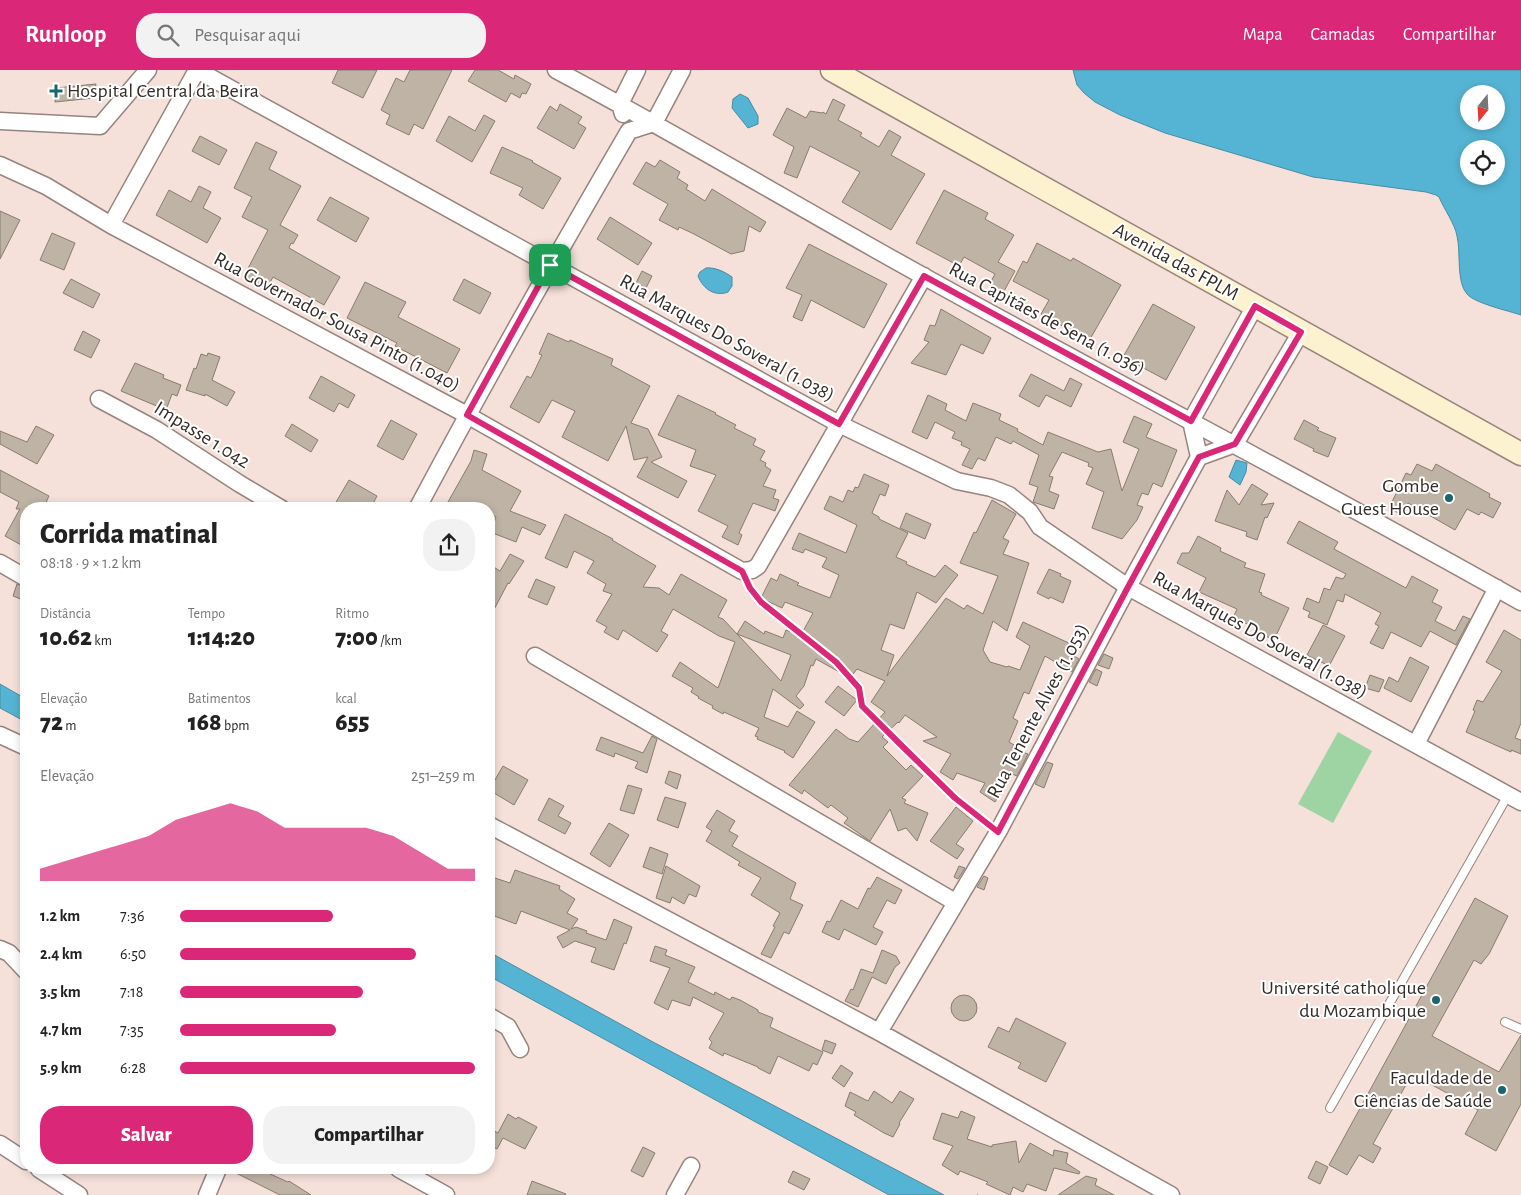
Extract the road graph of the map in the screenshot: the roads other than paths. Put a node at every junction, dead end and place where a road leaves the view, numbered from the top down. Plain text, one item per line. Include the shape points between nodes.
1 (148, 70) edge
2 (197, 70) edge
3 (556, 70) edge
4 (637, 70) edge
5 (682, 70) edge
6 (832, 70) edge
7 (620, 104) junction
8 (0, 121) edge
9 (654, 123) junction
10 (629, 131) junction
11 (0, 165) edge
12 (111, 225) junction
13 (550, 265) junction
14 (924, 276) junction
15 (1255, 306) junction
16 (1301, 332) junction
17 (99, 399) dead end
18 (467, 415) junction
19 (1191, 421) junction
20 (839, 424) junction
21 (1235, 444) junction
22 (1521, 454) edge
23 (1199, 457) junction
24 (270, 502) edge
25 (421, 502) edge
26 (0, 564) edge
27 (20, 575) edge
28 (1128, 587) junction
29 (1497, 588) junction
30 (1521, 602) edge
31 (535, 656) dead end
32 (0, 735) edge
33 (20, 744) edge
34 (1416, 744) junction
35 (1515, 798) edge
36 (495, 828) edge
37 (955, 902) junction
38 (0, 949) edge
39 (20, 965) edge
40 (495, 1019) edge
41 (1505, 1022) dead end
42 (1521, 1029) edge
43 (879, 1032) junction
44 (520, 1049) dead end
45 (1330, 1108) dead end
46 (0, 1144) edge
47 (20, 1157) edge
48 (691, 1166) dead end
49 (46, 1174) edge
50 (216, 1174) edge
51 (408, 1174) edge
52 (79, 1195) edge
53 (207, 1195) edge
54 (446, 1195) edge
55 (675, 1195) edge
56 (1171, 1195) edge

1 - 8 street via 100,126
2 - 12 street
2 - 13 street, Rua Marques Do Soveral (1.038)
3 - 7 street, Rua Capitães de Sena (1.036)
4 - 7 street
5 - 9 street
6 - 15 street, Avenida das FPLM
7 - 9 street, Rua Capitães de Sena (1.036)
7 - 10 street
9 - 10 street
9 - 14 street, Rua Capitães de Sena (1.036)
10 - 13 street
11 - 12 street, Rua Governador Sousa Pinto (1.040) via 46,186
12 - 18 street, Rua Governador Sousa Pinto (1.040)
13 - 18 street
13 - 20 street, Rua Marques Do Soveral (1.038)
14 - 19 street, Rua Capitães de Sena (1.036)
14 - 20 street
15 - 16 street, Avenida das FPLM
15 - 19 street
16 - 21 street
16 - 22 street, Avenida das FPLM
17 - 24 street, Impasse 1.042 via 157,430
18 - 20 street, Rua Governador Sousa Pinto (1.040) via 742,571 758,566
18 - 25 street
19 - 21 street, Rua Capitães de Sena (1.036)
19 - 23 street
20 - 28 street, Rua Marques Do Soveral (1.038) via 957,481 1009,495 1030,512 1040,527
21 - 23 street
21 - 29 street, Rua Capitães de Sena (1.036)
23 - 28 street, Rua Tenente Alves (1.053)
26 - 27 street
28 - 34 street, Rua Marques Do Soveral (1.038)
28 - 37 street, Rua Tenente Alves (1.053) via 998,832
29 - 30 street, Rua Capitães de Sena (1.036)
29 - 34 street
31 - 37 street
32 - 33 street
34 - 35 street, Rua Marques Do Soveral (1.038)
35 - 45 lane
36 - 43 street
37 - 43 street, Rua Tenente Alves (1.053)
38 - 39 street
40 - 44 street via 508,1027
41 - 42 lane
43 - 56 street
46 - 47 street
48 - 55 street
49 - 52 street
50 - 53 street
51 - 54 street

